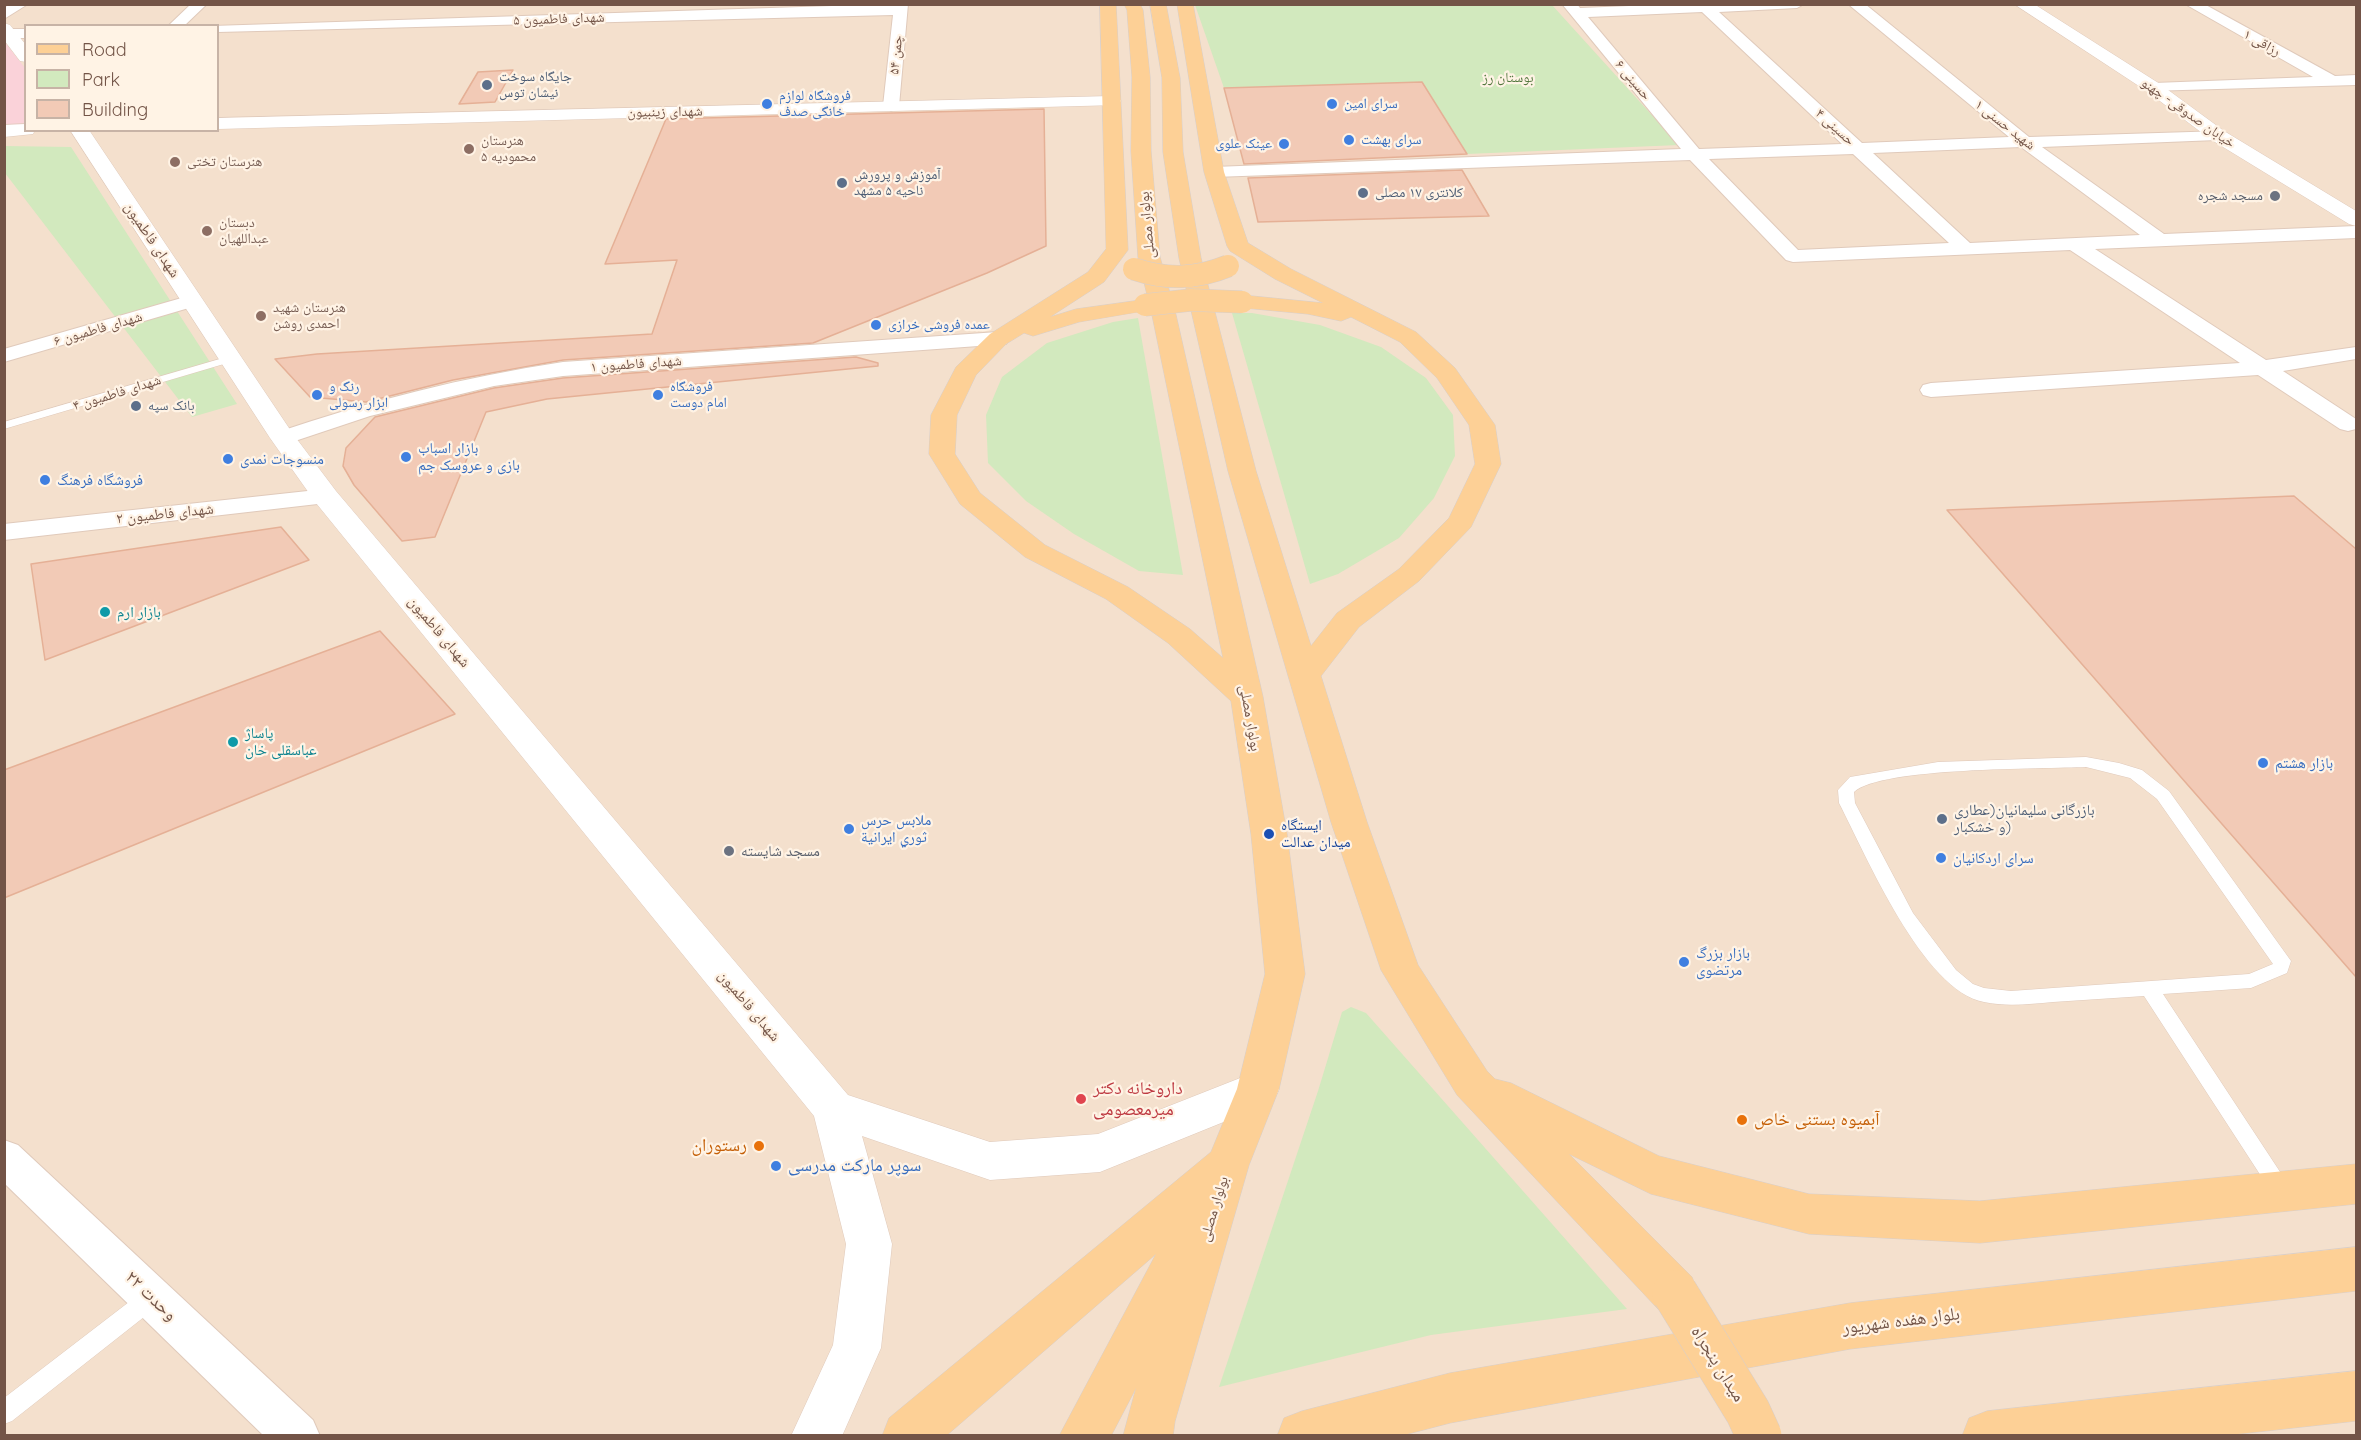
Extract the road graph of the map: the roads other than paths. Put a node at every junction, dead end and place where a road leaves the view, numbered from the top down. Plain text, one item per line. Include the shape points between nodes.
1 (21, 4) edge
2 (200, 4) edge
3 (546, 4) edge
4 (1108, 4) edge
5 (1132, 4) edge
6 (1158, 4) edge
7 (1185, 4) edge
8 (1797, 4) edge
9 (1855, 4) edge
10 (2022, 4) edge
11 (2192, 4) edge
12 (1704, 6) edge
13 (901, 7) edge
14 (1573, 9) edge
15 (715, 10) edge
16 (368, 11) dead end
17 (4, 15) edge
18 (535, 20) junction
19 (177, 24) edge
20 (355, 25) junction
21 (219, 28) edge
22 (11, 32) edge
23 (24, 54) edge
24 (2356, 80) edge
25 (2332, 81) junction
26 (2154, 88) junction
27 (2356, 94) edge
28 (1112, 101) junction
29 (891, 106) junction
30 (219, 124) edge
31 (24, 130) edge
32 (4, 131) edge
33 (80, 132) edge
34 (2217, 135) junction
35 (2026, 143) junction
36 (1859, 149) junction
37 (1696, 156) junction
38 (1214, 172) junction
39 (2356, 220) edge
40 (2356, 232) edge
41 (2159, 240) junction
42 (2074, 244) junction
43 (1117, 250) junction
44 (1967, 250) junction
45 (1233, 256) junction
46 (192, 301) junction
47 (1375, 321) junction
48 (998, 339) junction
49 (2356, 353) edge
50 (4, 356) edge
51 (230, 359) junction
52 (2260, 368) junction
53 (1931, 390) dead end
54 (2348, 424) dead end
55 (4, 426) edge
56 (283, 438) junction
57 (326, 496) junction
58 (4, 532) edge
59 (1304, 676) junction
60 (1247, 697) junction
61 (2149, 988) junction
62 (1472, 1083) junction
63 (1258, 1089) junction
64 (833, 1108) junction
65 (4, 1157) edge
66 (1227, 1165) junction
67 (2356, 1184) edge
68 (2283, 1192) junction
69 (2356, 1269) edge
70 (152, 1297) junction
71 (2356, 1396) edge
72 (4, 1413) edge
73 (1149, 1428) edge
74 (297, 1436) edge
75 (816, 1436) edge
76 (907, 1436) edge
77 (1084, 1436) edge
78 (1302, 1436) edge
79 (1759, 1436) edge
80 (1987, 1436) edge

1 - 17 street
2 - 19 street
3 - 18 street
4 - 28 main road
5 - 60 main road, بولوار مصلی via 1141,77 1149,258
6 - 59 main road via 1171,78 1173,152 1190,258 1242,471
7 - 38 main road
8 - 12 street
9 - 35 street, شهید حسنی ۱
10 - 26 street, خیابان صدوقی- چهنو
11 - 25 street, رزاقی ۱
12 - 14 street
12 - 36 street, حسینی ۴
13 - 15 street, شهدای فاطمیون ۵
13 - 29 street, چمن ۵۴
14 - 37 street, حسینی ۶
15 - 18 street, شهدای فاطمیون ۵
16 - 20 street
18 - 20 street, شهدای فاطمیون ۵
20 - 21 street, شهدای فاطمیون ۵
22 - 23 street
24 - 25 street
25 - 26 street
25 - 27 street, رزاقی ۱
26 - 34 street, خیابان صدوقی- چهنو
28 - 29 street, شهدای زینبیون
28 - 43 main road
29 - 30 street, شهدای زینبیون
31 - 32 street
33 - 46 street, شهدای فاطمیون
34 - 35 street
34 - 39 street, خیابان صدوقی- چهنو
35 - 36 street
35 - 41 street, شهید حسنی ۱
36 - 37 street
36 - 44 street, حسینی ۴
37 - 38 street
37 - 44 street, حسینی ۶ via 1793,256
38 - 45 main road
40 - 41 street, حسینی ۶
41 - 42 street, حسینی ۶
42 - 44 street, حسینی ۶
42 - 52 street
43 - 45 main road, bridge via 1134,269 1156,277 1183,279 1209,275
43 - 48 main road via 1096,277
45 - 47 main road via 1283,274
46 - 50 street, شهدای فاطمیون ۶
46 - 51 street, شهدای فاطمیون
47 - 48 main road, bridge via 1308,307 1191,300 1076,316
47 - 59 main road via 1408,337 1446,373 1482,424 1488,464 1461,521 1409,575 1348,620
48 - 56 street, شهدای فاطمیون ۱ via 563,369 494,380 362,411
48 - 60 main road via 965,372 944,415 942,454 970,498 1035,551 1117,592 1179,636
49 - 52 street
51 - 55 lane, شهدای فاطمیون ۴
51 - 56 street, شهدای فاطمیون
52 - 53 street
52 - 54 street
56 - 57 street, شهدای فاطمیون
57 - 58 street, شهدای فاطمیون ۲
57 - 64 street, شهدای فاطمیون
59 - 62 main road via 1400,970
60 - 63 main road, بولوار مصلی via 1269,834 1284,974
61 - 61 lane via 2251,981 2275,972 2282,961 2163,795 2136,774 2086,762 1938,767 1856,781 1846,790 1847,803 1907,917 1950,975 1967,989 2011,998
61 - 68 lane
62 - 68 main road via 1650,1174 1809,1214 1980,1222
62 - 79 main road, میدان پنجراه, bridge via 1675,1293
63 - 64 street via 1100,1153 990,1161
63 - 66 main road, بولوار مصلی
64 - 75 street, شهدای فاطمیون via 870,1244 857,1348
65 - 70 street, وحدت ۲۲
66 - 73 main road, بولوار مصلی
66 - 76 main road
66 - 77 main road
67 - 68 main road
69 - 78 main road, بلوار هفده شهریور via 1850,1326 1450,1398
70 - 72 lane
70 - 74 street, وحدت ۲۲
71 - 80 main road

